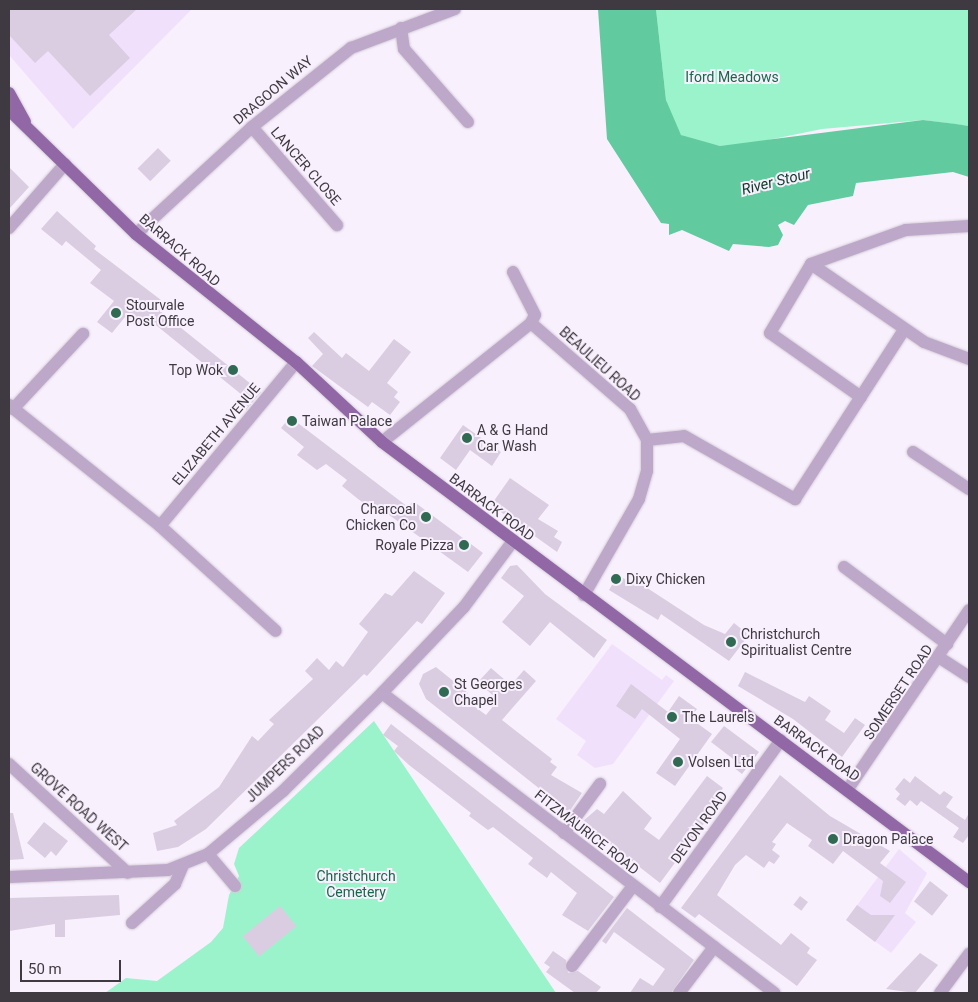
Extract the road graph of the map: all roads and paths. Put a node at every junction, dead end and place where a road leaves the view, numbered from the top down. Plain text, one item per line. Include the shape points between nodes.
1 (455, 9) edge
2 (401, 28) junction
3 (9, 93) edge
4 (9, 110) edge
5 (25, 122) junction
6 (468, 122) dead end
7 (252, 127) junction
8 (65, 164) junction
9 (337, 225) dead end
10 (969, 226) edge
11 (9, 228) edge
12 (136, 234) junction
13 (811, 264) junction
14 (513, 272) dead end
15 (531, 323) junction
16 (904, 330) junction
17 (83, 334) dead end
18 (969, 359) edge
19 (296, 362) junction
20 (861, 396) junction
21 (11, 407) edge
22 (647, 440) junction
23 (382, 442) junction
24 (912, 452) dead end
25 (969, 489) edge
26 (160, 526) junction
27 (513, 541) junction
28 (844, 567) dead end
29 (584, 595) junction
30 (969, 610) edge
31 (276, 631) dead end
32 (947, 644) junction
33 (940, 658) junction
34 (969, 677) edge
35 (382, 693) junction
36 (781, 740) junction
37 (9, 764) edge
38 (600, 784) dead end
39 (848, 789) junction
40 (564, 833) junction
41 (208, 854) junction
42 (183, 865) junction
43 (128, 873) junction
44 (9, 878) edge
45 (969, 882) edge
46 (234, 886) dead end
47 (633, 886) junction
48 (660, 907) junction
49 (132, 923) dead end
50 (714, 947) junction
51 (969, 954) edge
52 (572, 966) dead end
53 (679, 993) edge
54 (774, 993) edge
55 (940, 993) edge

1 - 2 street, DRAGOON WAY
2 - 6 street via 404,49
2 - 7 street, DRAGOON WAY via 351,48
3 - 5 main road, BARRACK ROAD
4 - 5 main road, BARRACK ROAD
5 - 8 main road, BARRACK ROAD
7 - 9 street, LANCER CLOSE
7 - 12 street, DRAGOON WAY
8 - 11 street
8 - 12 main road, BARRACK ROAD
10 - 13 street via 906,230
12 - 19 main road, BARRACK ROAD
13 - 16 street
13 - 20 street via 770,333
14 - 15 street via 535,315
15 - 22 street, BEAULIEU ROAD via 630,408
15 - 23 street
16 - 18 street
16 - 20 street
17 - 21 street
19 - 23 main road, BARRACK ROAD
19 - 26 street, ELIZABETH AVENUE
20 - 22 street via 795,499 684,436
21 - 26 street
22 - 29 street, BEAULIEU ROAD via 647,471 639,499
23 - 27 main road, BARRACK ROAD
24 - 25 street
26 - 31 street
27 - 29 main road, BARRACK ROAD
27 - 35 street, JUMPERS ROAD via 464,606
28 - 32 street
29 - 36 main road, BARRACK ROAD
30 - 32 street, SOMERSET ROAD
32 - 33 street, SOMERSET ROAD
33 - 34 street
33 - 39 street, SOMERSET ROAD
35 - 40 street, FITZMAURICE ROAD
35 - 41 street, JUMPERS ROAD via 283,791
36 - 39 main road, BARRACK ROAD
36 - 48 street, DEVON ROAD
37 - 43 street, GROVE ROAD WEST
38 - 40 street
39 - 45 main road, BARRACK ROAD
40 - 47 street, FITZMAURICE ROAD
41 - 42 street, JUMPERS ROAD
41 - 46 street
42 - 43 street, JUMPERS ROAD
42 - 49 street via 175,884
43 - 44 street, JUMPERS ROAD
47 - 48 street, FITZMAURICE ROAD
47 - 52 street
48 - 50 street, FITZMAURICE ROAD
50 - 53 street
50 - 54 street, FITZMAURICE ROAD
51 - 55 street

